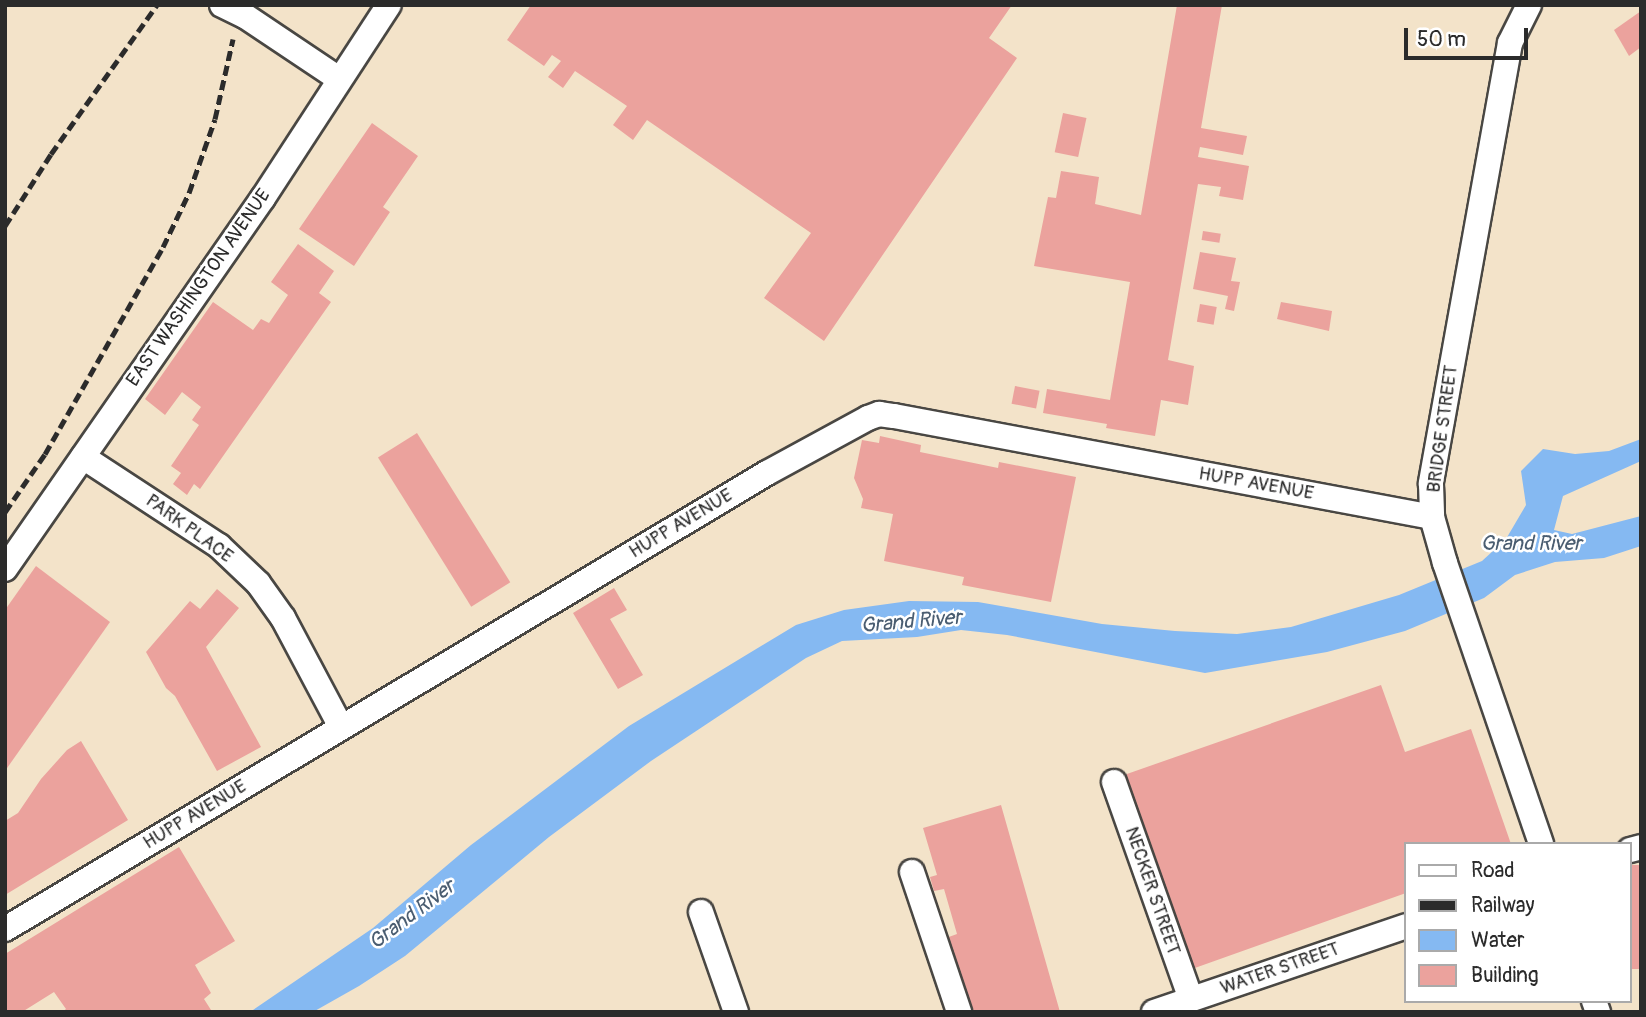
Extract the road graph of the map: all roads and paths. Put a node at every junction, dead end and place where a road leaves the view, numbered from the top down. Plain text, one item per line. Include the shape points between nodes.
1 (222, 5) edge
2 (389, 5) edge
3 (1529, 5) edge
4 (339, 79) junction
5 (83, 457) junction
6 (1432, 517) junction
7 (5, 569) edge
8 (341, 727) junction
9 (1114, 782) dead end
10 (1540, 842) edge
11 (912, 872) dead end
12 (701, 912) dead end
13 (1404, 927) edge
14 (5, 929) edge
15 (1191, 999) junction
16 (736, 1012) edge
17 (959, 1012) edge
18 (1154, 1012) edge

1 - 4 street
2 - 4 street, EAST WASHINGTON AVENUE
3 - 6 street, BRIDGE STREET via 1510,43 1431,484
4 - 5 street, EAST WASHINGTON AVENUE
5 - 7 street, EAST WASHINGTON AVENUE
5 - 8 street, PARK PLACE via 219,546 258,583
6 - 8 street, HUPP AVENUE via 879,414 767,473
6 - 10 street, BRIDGE STREET
8 - 14 street, HUPP AVENUE
9 - 15 street, NECKER STREET
11 - 17 street
12 - 16 street
13 - 15 street, WATER STREET
15 - 18 street, WATER STREET

